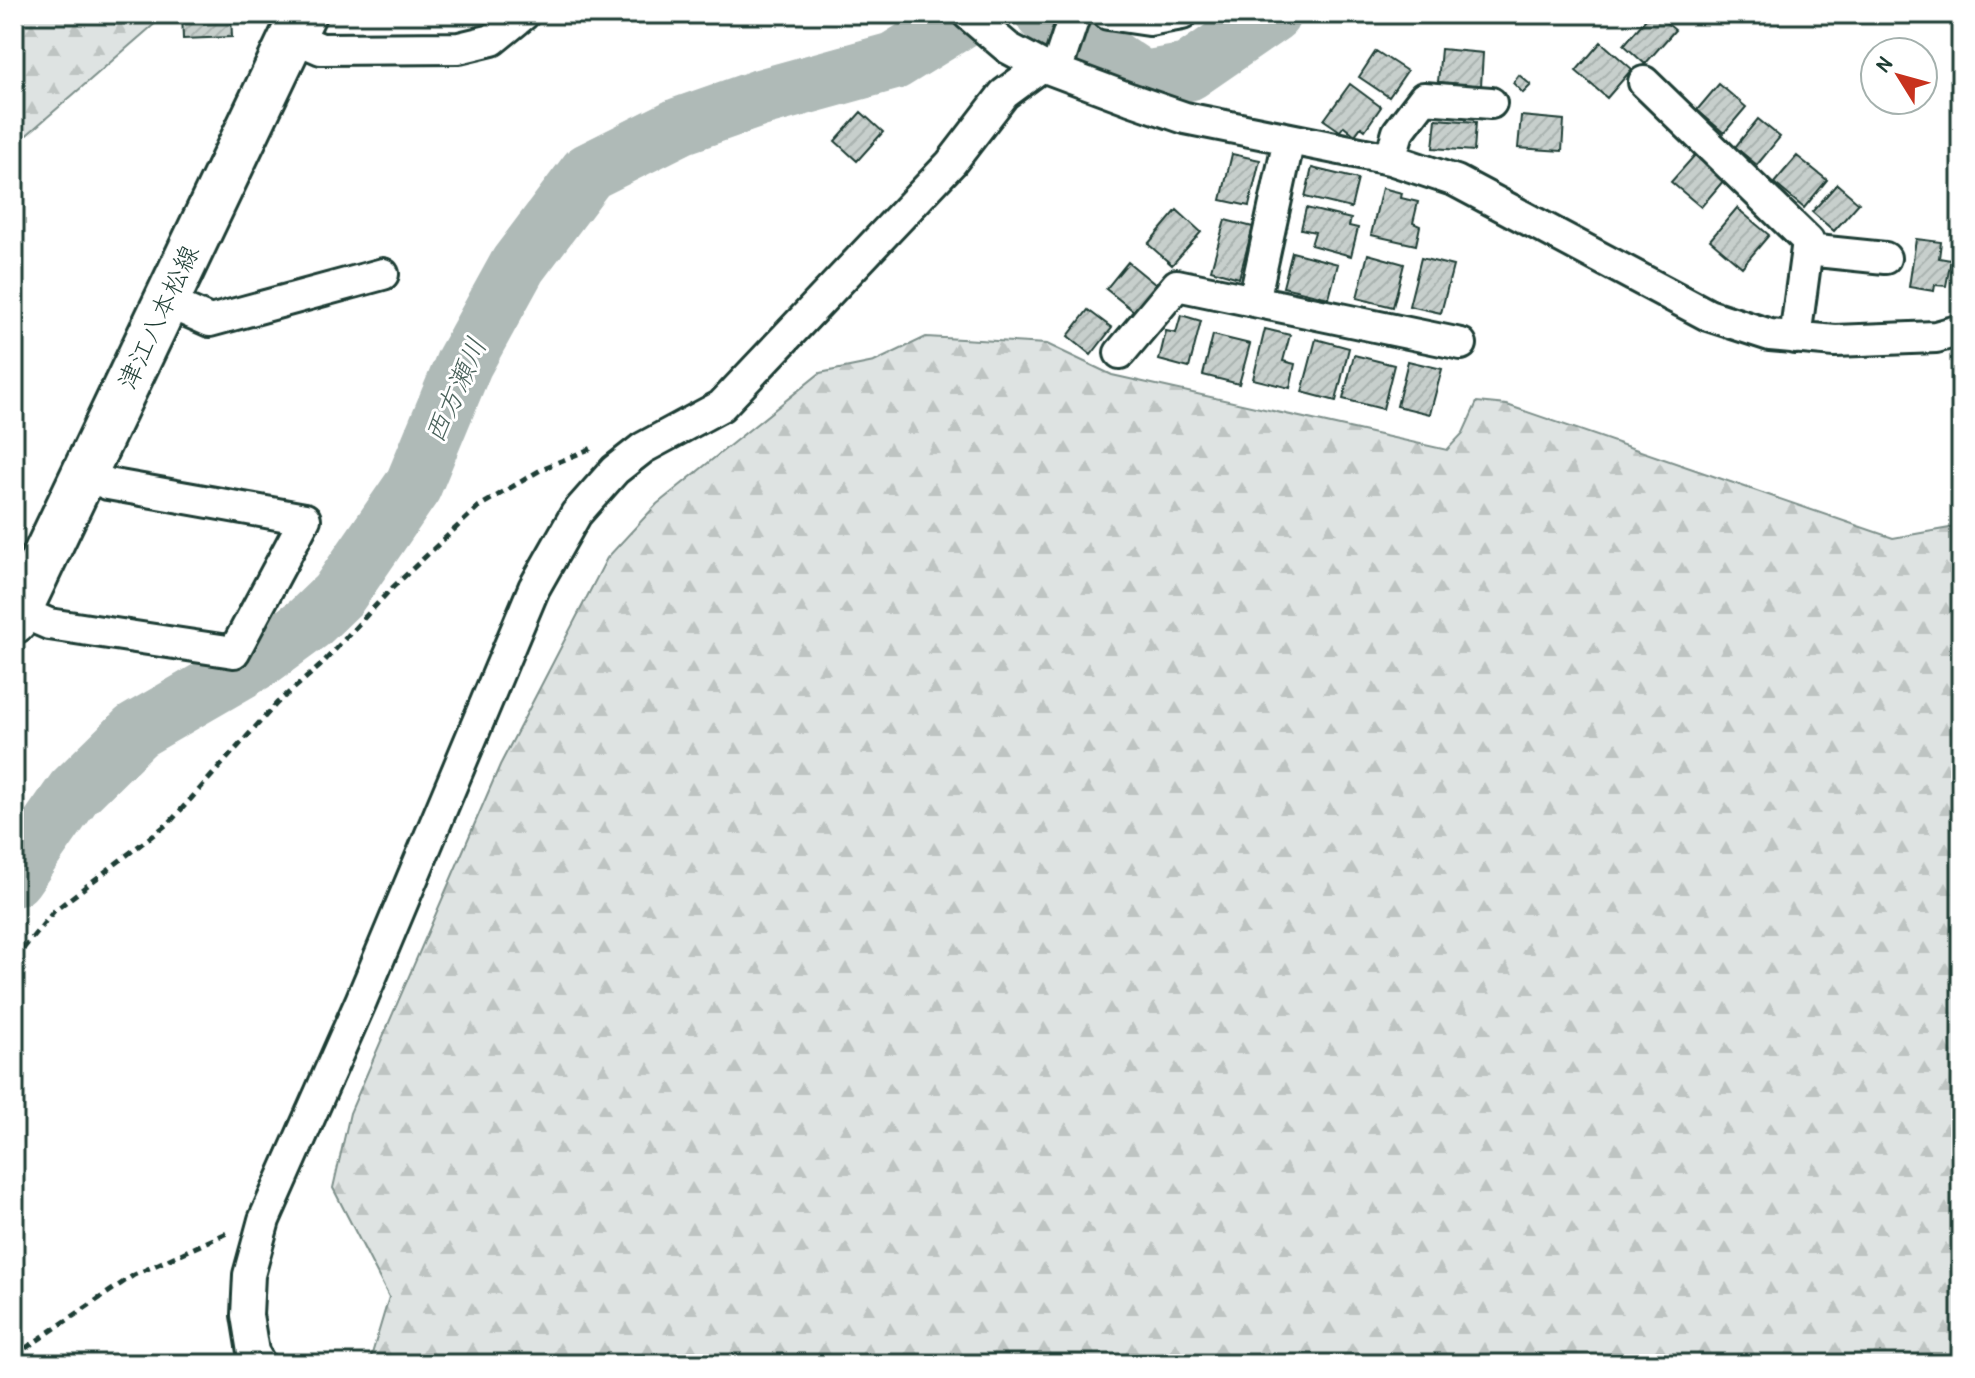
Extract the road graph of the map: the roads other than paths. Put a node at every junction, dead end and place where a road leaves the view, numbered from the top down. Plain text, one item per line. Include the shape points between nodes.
1 (524, 14) edge
2 (1075, 14) edge
3 (1108, 14) edge
4 (1182, 14) edge
5 (970, 17) edge
6 (297, 25) edge
7 (1049, 68) junction
8 (1644, 82) dead end
9 (1491, 103) dead end
10 (1289, 139) junction
11 (1390, 159) junction
12 (1807, 250) junction
13 (1885, 258) dead end
14 (383, 274) dead end
15 (165, 301) junction
16 (1254, 301) junction
17 (1961, 330) edge
18 (1795, 338) junction
19 (1461, 344) dead end
20 (1120, 353) dead end
21 (86, 475) junction
22 (17, 616) edge
23 (260, 1364) edge

1 - 6 street via 492,40 459,48 321,49
2 - 7 street
3 - 4 street via 1149,20
5 - 7 street via 1008,48
6 - 15 main road, 津江八本松線
7 - 10 street via 1185,118
7 - 23 street via 1004,94 951,163 721,406 633,455 576,514 534,588 264,1220 249,1275 247,1315
8 - 12 street via 1808,241
9 - 11 street via 1424,98 1398,132
10 - 11 street
10 - 16 street
11 - 18 street via 1456,181 1708,315
12 - 13 street
12 - 18 street
14 - 15 street via 210,321
15 - 21 main road, 津江八本松線
16 - 19 street
16 - 20 street via 1177,285
17 - 18 street via 1936,337
21 - 22 main road, 津江八本松線
21 - 22 street via 108,484 305,519 234,652

